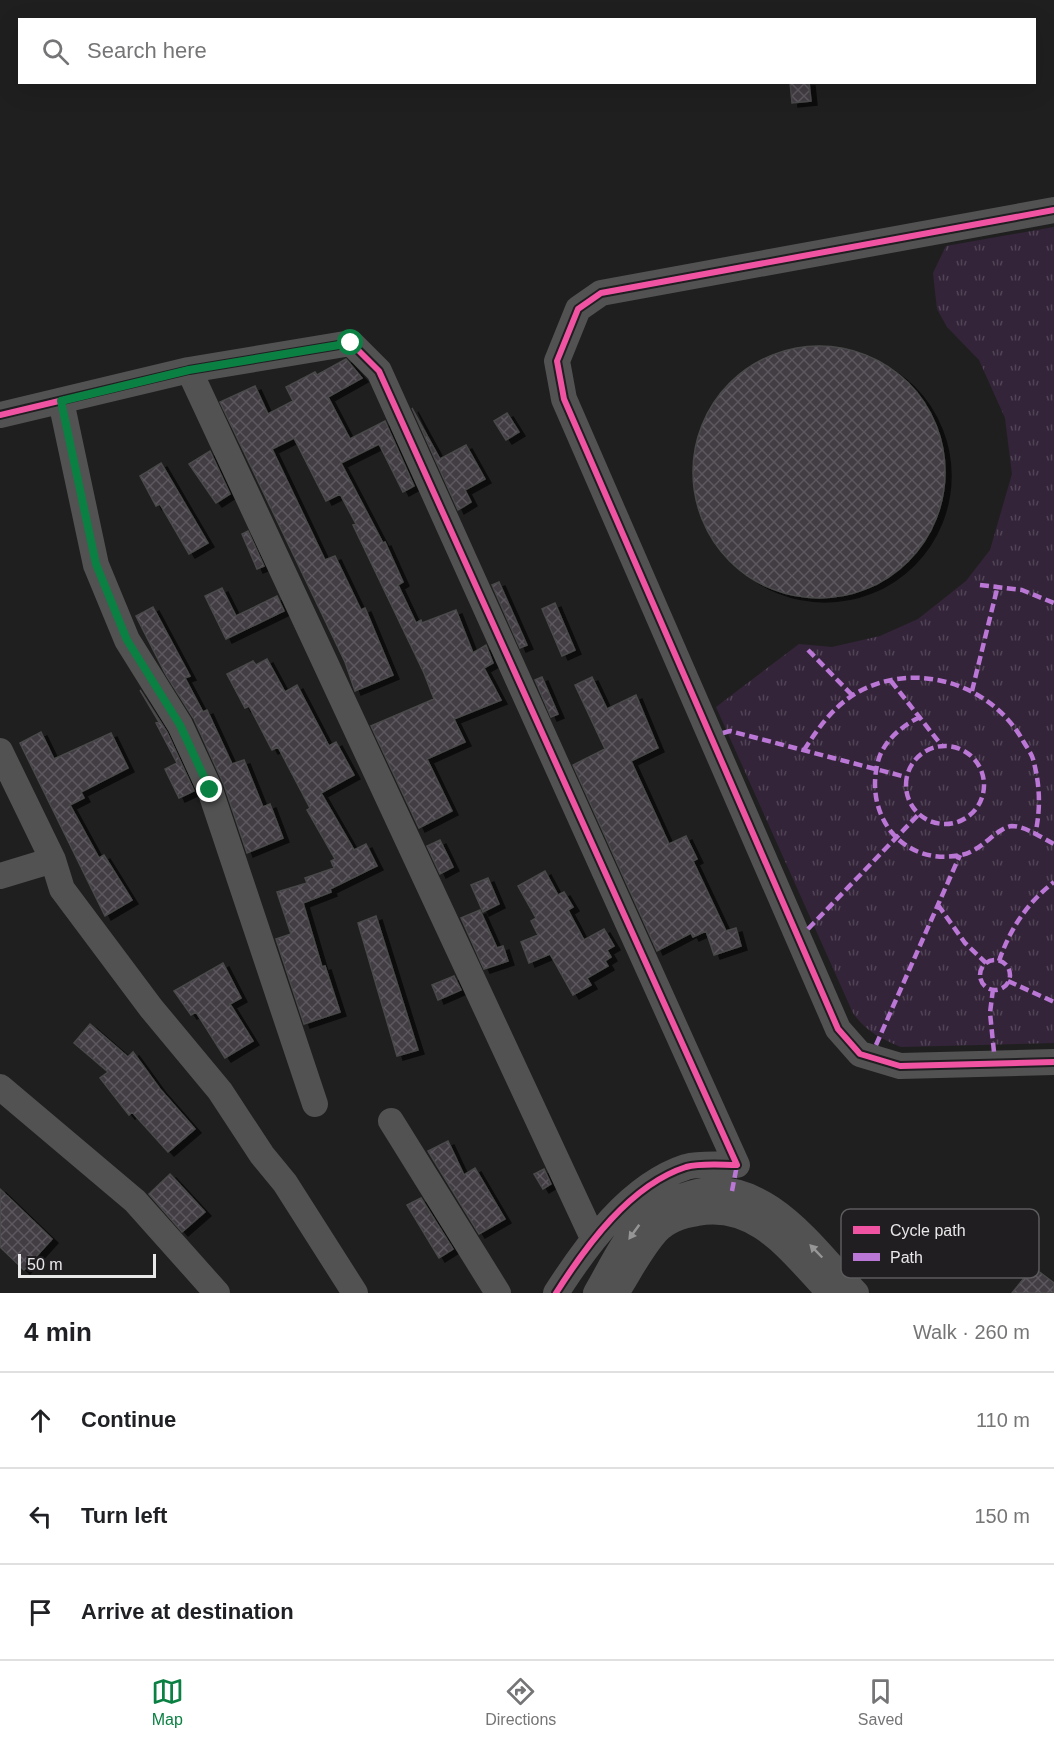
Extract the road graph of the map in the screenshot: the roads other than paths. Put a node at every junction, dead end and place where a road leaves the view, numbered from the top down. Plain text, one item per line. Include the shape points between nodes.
1 (1054, 210) edge
2 (189, 370) junction
3 (61, 401) junction
4 (0, 415) edge
5 (0, 751) edge
6 (53, 860) junction
7 (0, 876) edge
8 (1054, 1062) edge
9 (0, 1088) edge
10 (315, 1104) dead end
11 (391, 1121) dead end
12 (593, 1238) junction
13 (841, 1277) edge
14 (842, 1278) edge
15 (217, 1293) edge
16 (355, 1293) edge
17 (498, 1293) edge
18 (556, 1293) edge
19 (596, 1293) edge
20 (616, 1293) edge
21 (830, 1293) edge
22 (856, 1293) edge

1 - 8 street via 601,293 578,309 557,361 564,399 838,1029 860,1054 900,1066
2 - 3 street
2 - 12 street
2 - 12 street via 351,343 379,371 736,1165 687,1167 678,1171 644,1189
3 - 4 street
3 - 10 street via 96,564 127,640 180,725 210,790
5 - 6 street
6 - 7 street
6 - 16 street via 62,890 220,1091
9 - 15 street via 135,1201
11 - 17 street
12 - 18 street
13 -> 19 street via 781,1215 758,1199 717,1188 680,1197 643,1220
22 -> 14 street
20 - 21 street via 658,1230 687,1214 717,1210 749,1218 769,1230

